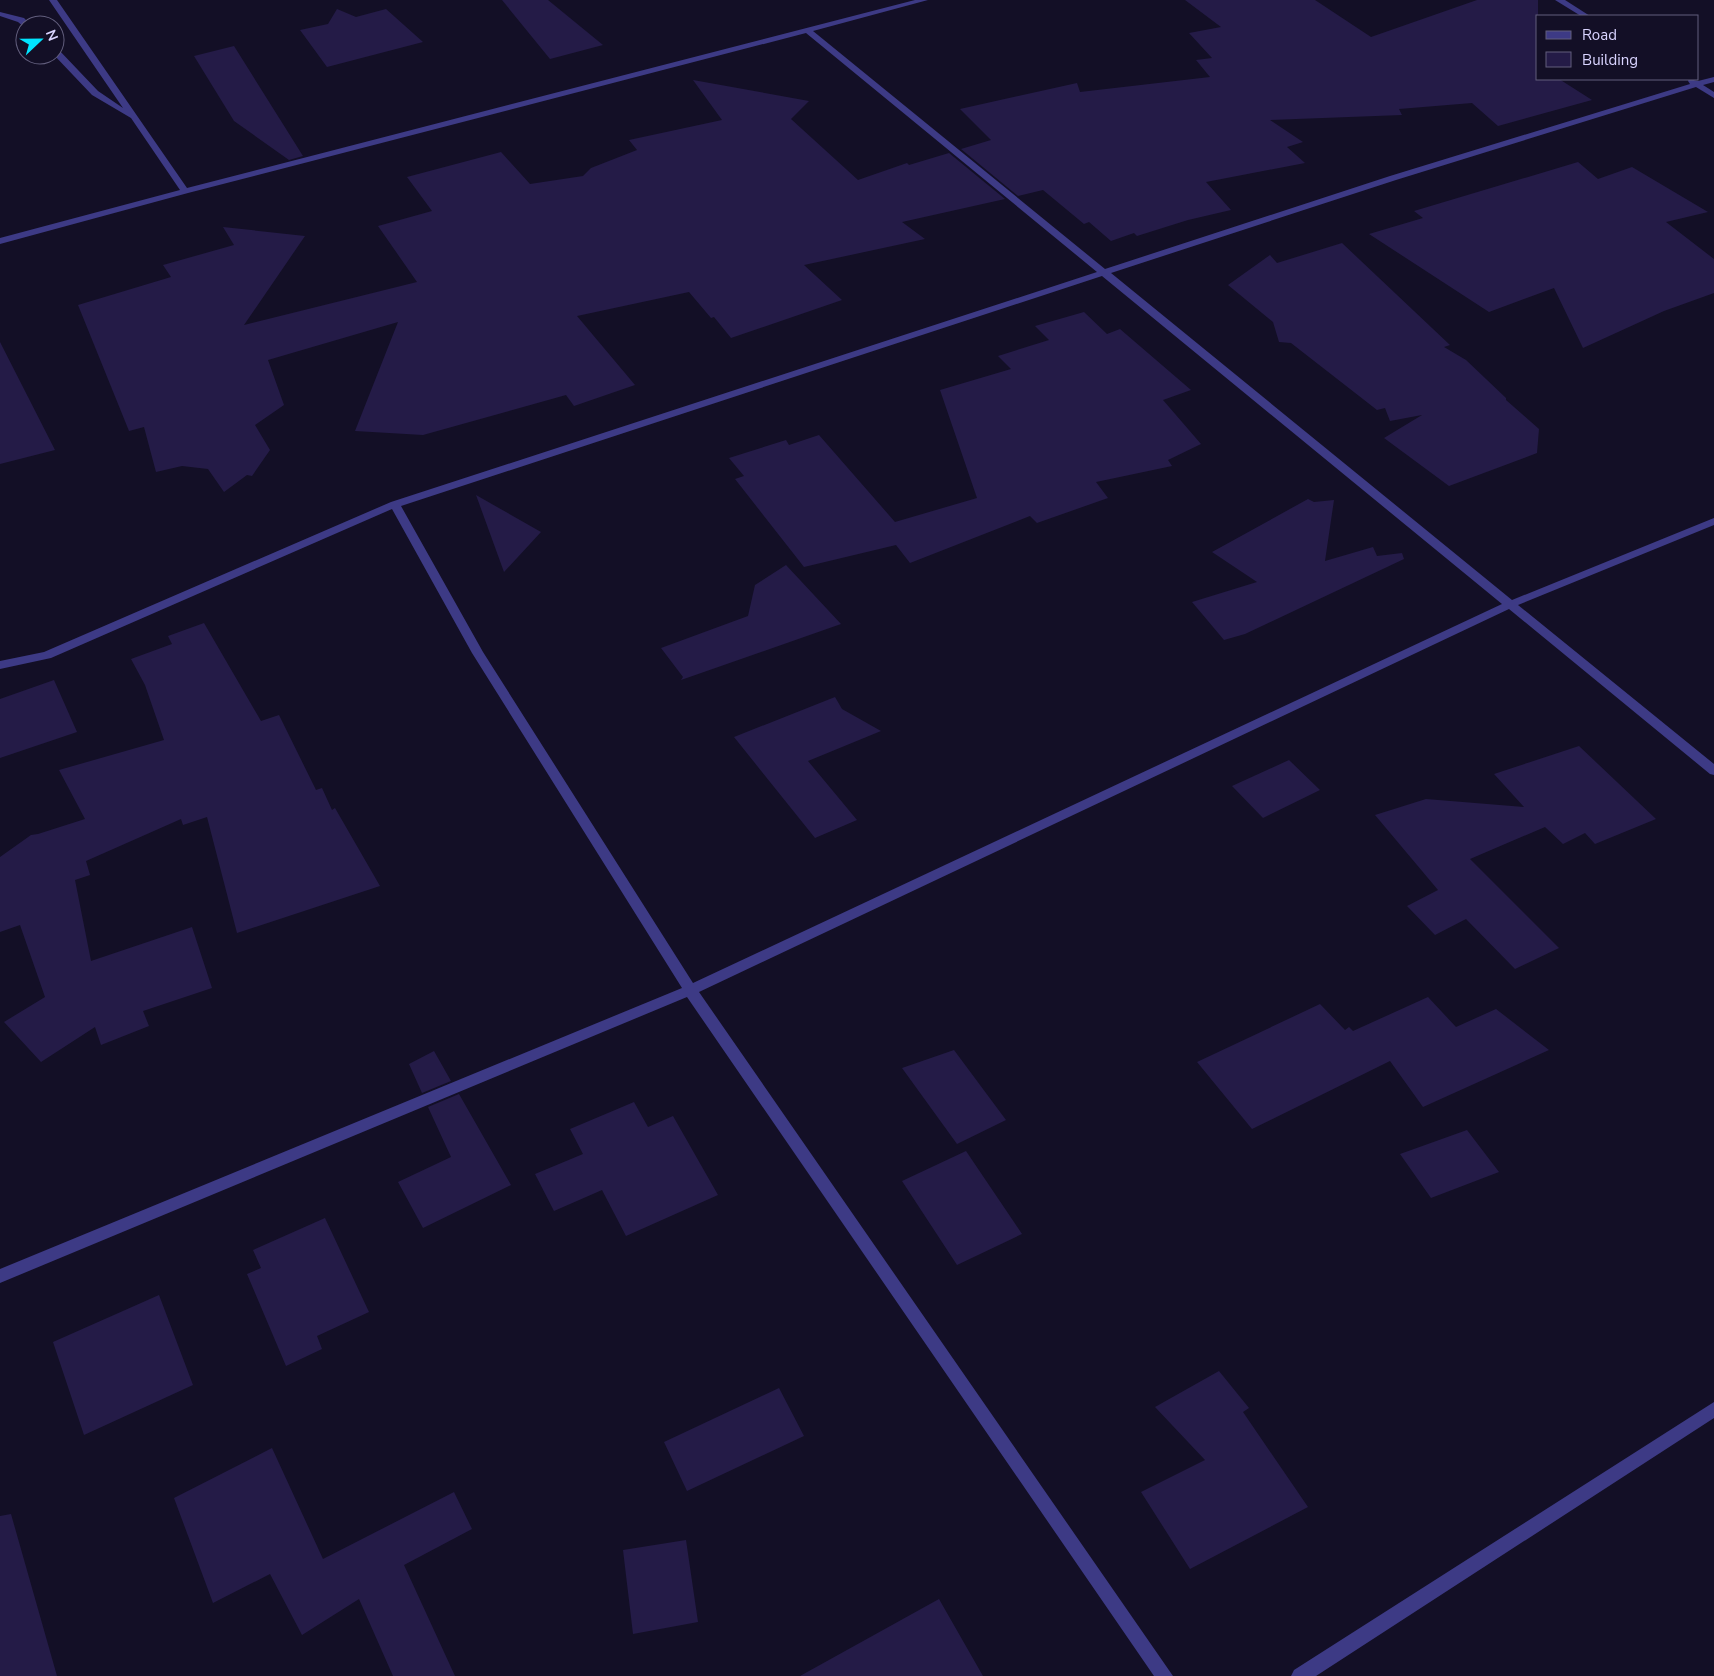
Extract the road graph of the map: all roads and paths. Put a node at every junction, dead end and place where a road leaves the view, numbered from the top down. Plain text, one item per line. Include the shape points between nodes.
1 (53, 0) edge
2 (924, 0) edge
3 (1559, 0) edge
4 (0, 14) edge
5 (1584, 15) edge
6 (15, 18) edge
7 (806, 29) junction
8 (65, 62) edge
9 (1714, 79) edge
10 (1690, 80) edge
11 (1698, 85) junction
12 (1714, 96) edge
13 (136, 120) junction
14 (185, 191) junction
15 (0, 241) edge
16 (1104, 272) junction
17 (395, 504) junction
18 (1714, 522) edge
19 (1512, 604) junction
20 (0, 665) edge
21 (1714, 771) edge
22 (690, 990) junction
23 (0, 1276) edge
24 (1714, 1409) edge
25 (1164, 1676) edge
26 (1300, 1676) edge

1 - 13 street
2 - 7 street
3 - 5 street
4 - 6 street
7 - 14 street
7 - 16 street
8 - 13 street via 95,93
9 - 11 street
10 - 11 street
11 - 12 street
11 - 16 street via 1393,178
13 - 14 street
14 - 15 street
16 - 17 street
16 - 19 street
17 - 20 street via 47,655
17 - 22 street via 478,653
18 - 19 street
19 - 21 street
19 - 22 street
22 - 23 street
22 - 25 street
24 - 26 street

